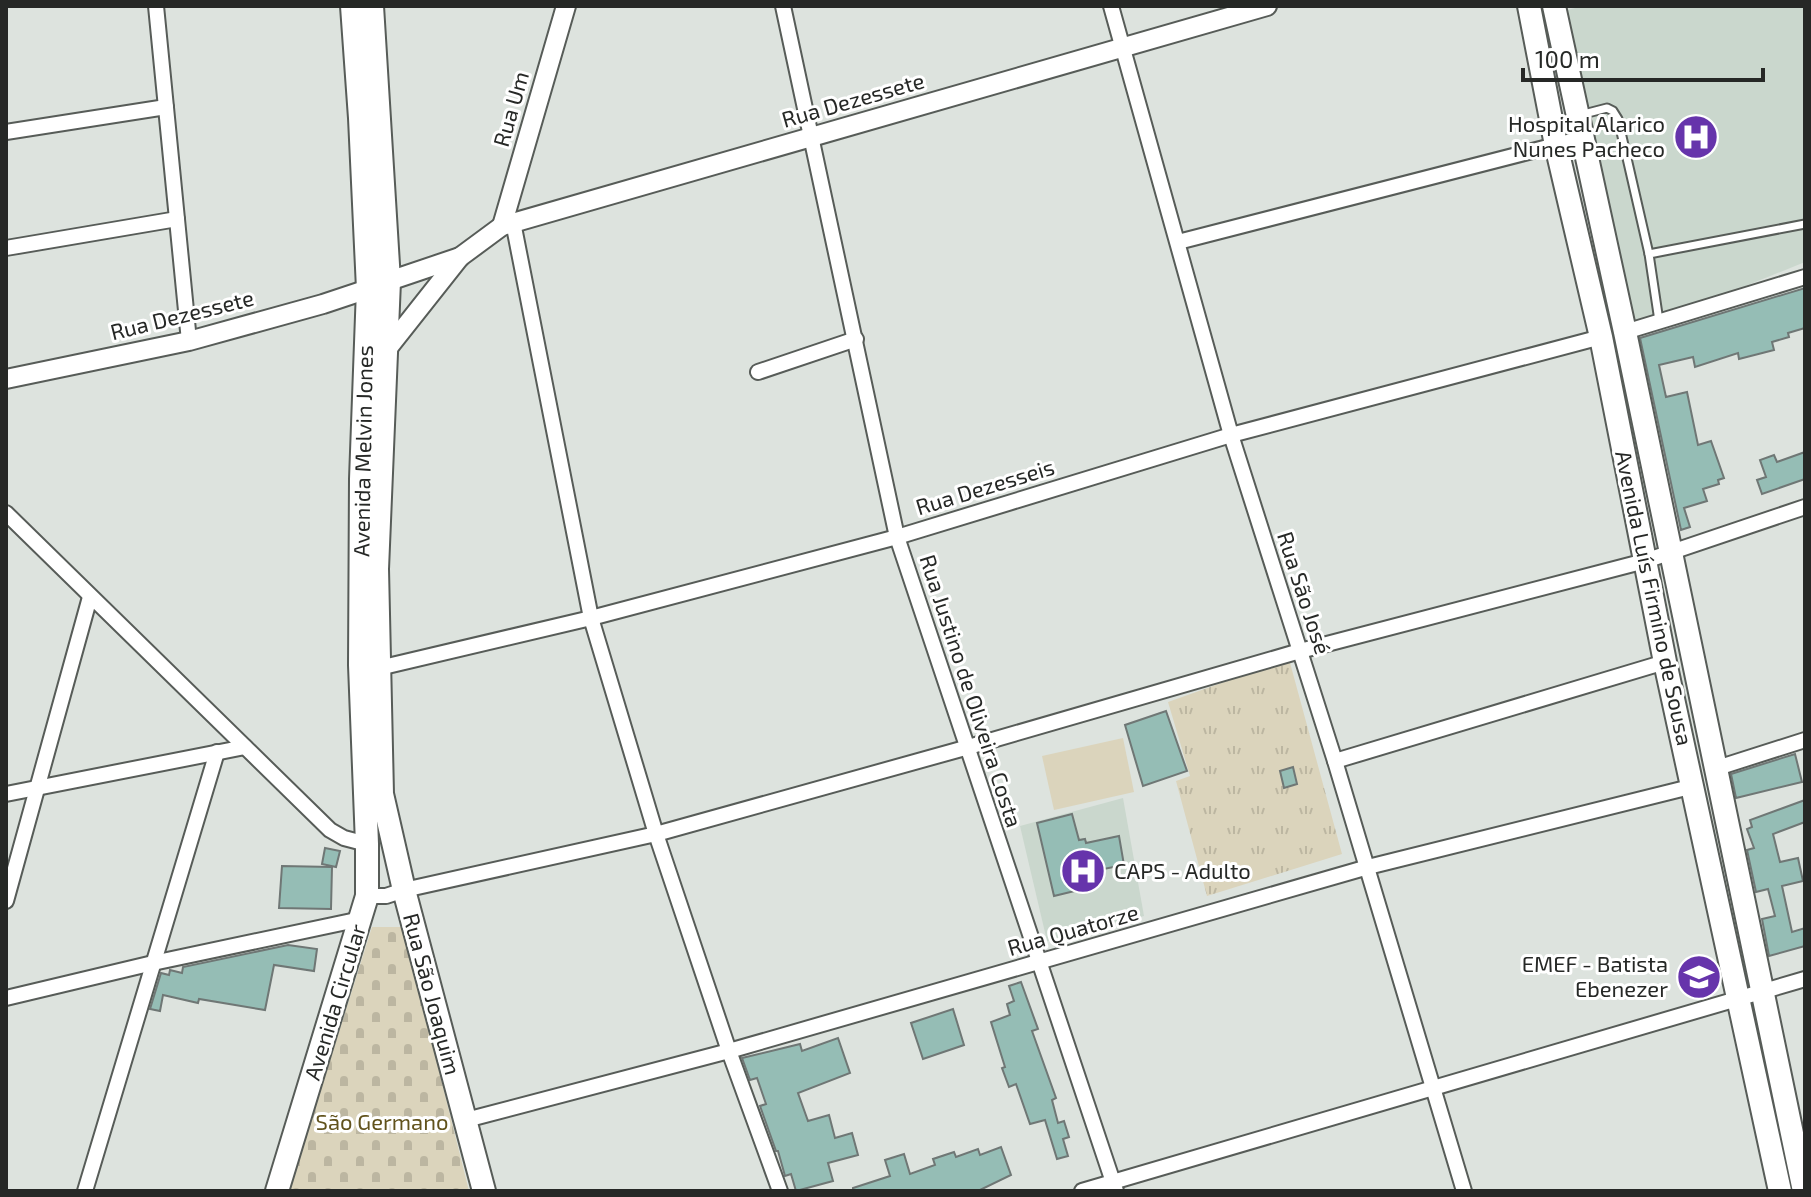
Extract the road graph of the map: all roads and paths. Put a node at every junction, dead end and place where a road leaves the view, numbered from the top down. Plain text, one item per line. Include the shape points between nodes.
1 (156, 6) edge
2 (566, 6) edge
3 (783, 6) edge
4 (1111, 6) edge
5 (1267, 6) edge
6 (1529, 6) edge
7 (1554, 6) edge
8 (367, 7) edge
9 (1122, 48) junction
10 (166, 107) junction
11 (1580, 127) junction
12 (6, 132) edge
13 (813, 137) junction
14 (1556, 145) junction
15 (177, 219) junction
16 (507, 224) junction
17 (1805, 224) edge
18 (1178, 242) junction
19 (6, 248) edge
20 (1649, 254) junction
21 (460, 257) junction
22 (1805, 277) edge
23 (378, 285) junction
24 (1659, 321) junction
25 (1625, 332) junction
26 (1601, 337) junction
27 (856, 339) junction
28 (189, 341) junction
29 (388, 348) junction
30 (758, 372) dead end
31 (6, 379) edge
32 (1231, 435) junction
33 (1805, 507) edge
34 (6, 513) edge
35 (897, 537) junction
36 (1669, 553) junction
37 (1645, 561) junction
38 (90, 597) junction
39 (591, 618) junction
40 (1300, 651) junction
41 (1665, 662) junction
42 (379, 668) junction
43 (1805, 740) edge
44 (245, 747) junction
45 (965, 748) junction
46 (217, 752) junction
47 (1335, 761) junction
48 (1714, 769) junction
49 (1694, 786) junction
50 (39, 787) junction
51 (6, 794) edge
52 (656, 834) junction
53 (367, 844) junction
54 (1368, 867) junction
55 (404, 890) junction
56 (367, 896) junction
57 (6, 901) edge
58 (1742, 901) junction
59 (1717, 908) junction
60 (361, 919) junction
61 (153, 963) junction
62 (1038, 963) junction
63 (1805, 979) edge
64 (1760, 992) junction
65 (6, 998) edge
66 (1737, 999) junction
67 (729, 1051) junction
68 (1434, 1088) junction
69 (466, 1120) junction
70 (1115, 1187) edge
71 (85, 1191) edge
72 (277, 1191) edge
73 (484, 1191) edge
74 (780, 1191) edge
75 (1082, 1191) edge
76 (1464, 1191) edge
77 (1780, 1191) edge
78 (1804, 1191) edge

1 - 10 street
2 - 16 street, Rua Um
3 - 13 street, Rua Justino de Oliveira Costa
4 - 9 street, Rua São José
5 - 9 street, Rua Dezessete
6 - 14 main road, Avenida Luís Firmino de Sousa
7 - 11 main road, Avenida Luís Firmino de Sousa
8 - 23 main road, Avenida Melvin Jones via 360,118
9 - 13 street, Rua Dezessete
9 - 18 street, Rua São José
10 - 12 street
10 - 15 street
11 - 14 street
11 - 20 lane via 1607,108 1618,119
11 - 25 main road, Avenida Luís Firmino de Sousa
13 - 16 street, Rua Dezessete
13 - 27 street, Rua Justino de Oliveira Costa
14 - 18 street
14 - 26 main road, Avenida Luís Firmino de Sousa
15 - 19 street
15 - 28 street
16 - 21 street, Rua Dezessete
16 - 39 street
17 - 20 lane
18 - 32 street, Rua São José
20 - 24 lane
21 - 23 street, Rua Dezessete
21 - 29 street, Rua Dezessete
22 - 24 street
23 - 28 street, Rua Dezessete
23 - 29 main road, Avenida Melvin Jones
23 - 53 main road, Avenida Melvin Jones via 361,479
24 - 25 street
25 - 36 main road, Avenida Luís Firmino de Sousa
26 - 32 street, Rua Dezesseis
26 - 37 main road, Avenida Luís Firmino de Sousa
27 - 30 street
27 - 35 street, Rua Justino de Oliveira Costa
28 - 31 street, Rua Dezessete
29 - 42 main road, Avenida Melvin Jones via 377,569
32 - 35 street, Rua Dezesseis
32 - 40 street, Rua São José
33 - 36 street, Avenida Circular
34 - 38 street
35 - 39 street, Rua Dezesseis
35 - 45 street, Rua Justino de Oliveira Costa
36 - 37 street, Avenida Circular
36 - 48 main road, Avenida Luís Firmino de Sousa
37 - 40 street, Avenida Circular
37 - 41 main road, Avenida Luís Firmino de Sousa
38 - 44 street
38 - 50 street
39 - 42 street, Rua Dezesseis
39 - 52 street
40 - 45 street, Avenida Circular
40 - 47 street, Rua São José
41 - 47 street
41 - 49 main road, Avenida Luís Firmino de Sousa
42 - 55 main road, Avenida Melvin Jones via 382,794
43 - 48 street
44 - 46 street
44 - 53 street via 330,830
45 - 52 street, Avenida Circular
45 - 62 street, Rua Justino de Oliveira Costa
46 - 50 street
46 - 61 street
47 - 54 street, Rua São José
48 - 58 main road, Avenida Luís Firmino de Sousa
49 - 54 street, Rua Quatorze
49 - 59 main road, Avenida Luís Firmino de Sousa
50 - 51 street
50 - 57 street
52 - 55 street, Avenida Circular
52 - 67 street
53 - 56 main road, Avenida Melvin Jones
54 - 62 street, Rua Quatorze
54 - 68 street, Rua São José
55 - 56 street, Avenida Circular
55 - 69 main road, Rua São Joaquim
56 - 60 main road, Avenida Circular
58 - 59 main road
58 - 64 main road, Avenida Luís Firmino de Sousa
59 - 66 main road, Avenida Luís Firmino de Sousa
60 - 61 street
60 - 72 main road, Avenida Circular
61 - 65 street
61 - 71 street
62 - 67 street, Rua Quatorze
62 - 70 street, Rua Justino de Oliveira Costa
63 - 64 street
64 - 66 street
64 - 78 main road, Avenida Luís Firmino de Sousa
66 - 68 street
66 - 77 main road, Avenida Luís Firmino de Sousa
67 - 69 street, Rua Quatorze
67 - 74 street
68 - 70 street
68 - 76 street, Rua São José
69 - 73 main road, Rua São Joaquim
70 - 75 street

